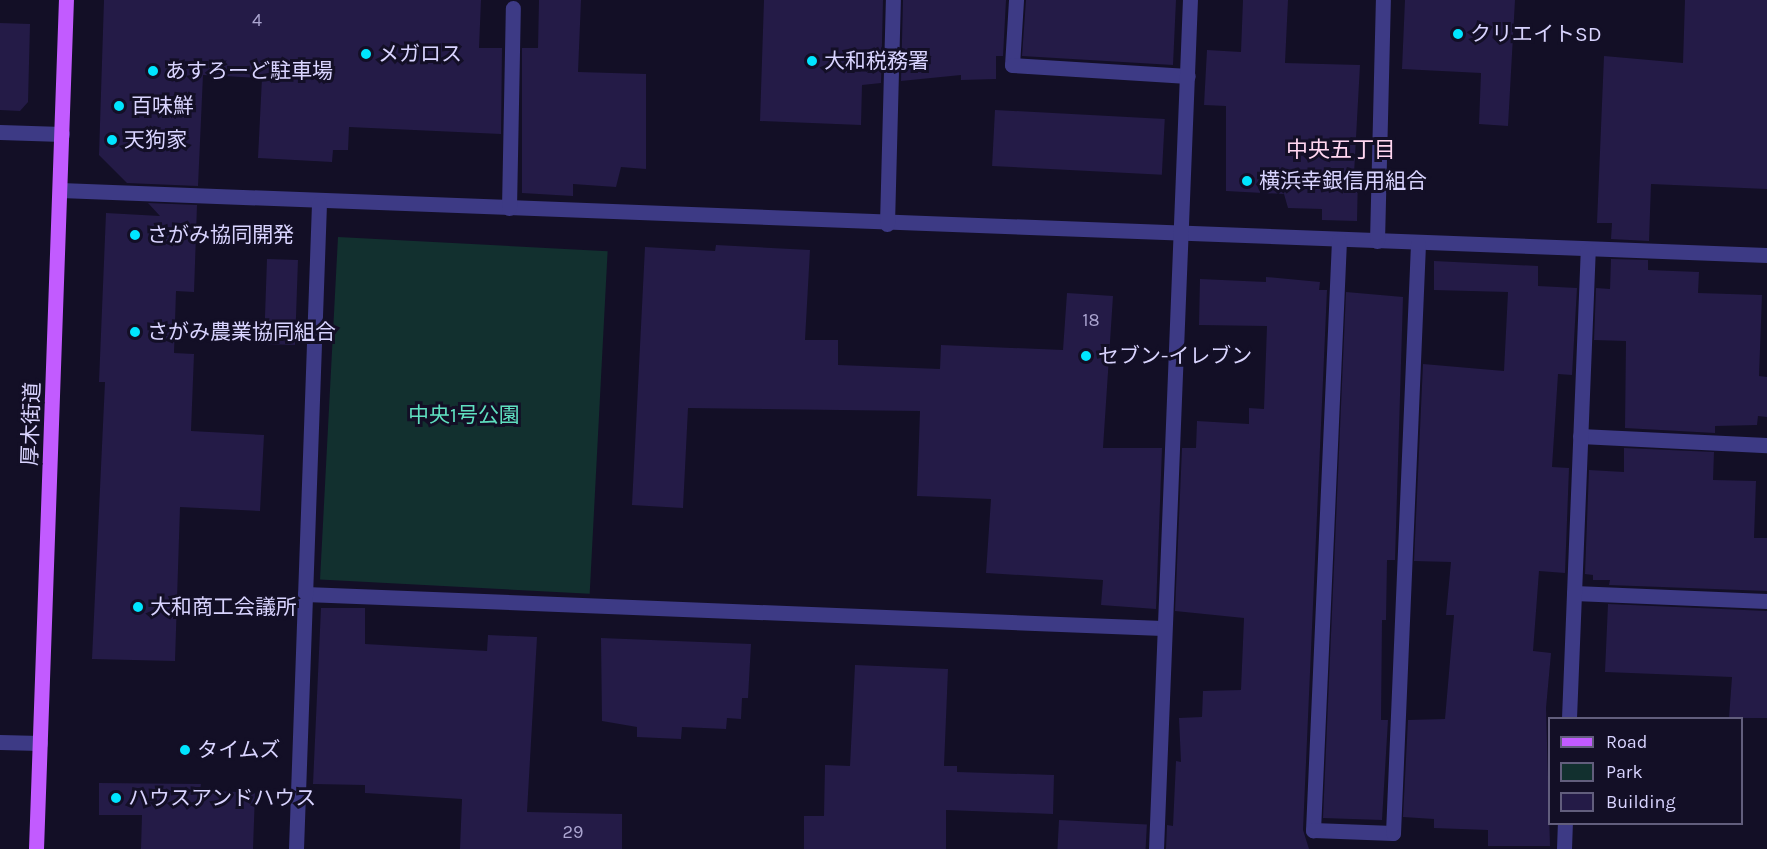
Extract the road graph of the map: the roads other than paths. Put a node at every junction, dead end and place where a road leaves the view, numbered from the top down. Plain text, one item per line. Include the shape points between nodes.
1 (66, 0) edge
2 (893, 0) edge
3 (1016, 0) edge
4 (1190, 0) edge
5 (1383, 0) edge
6 (513, 8) dead end
7 (1188, 75) junction
8 (0, 132) edge
9 (62, 134) junction
10 (60, 190) junction
11 (319, 203) junction
12 (509, 208) junction
13 (887, 224) junction
14 (1182, 232) junction
15 (1339, 240) junction
16 (1377, 241) junction
17 (1418, 244) junction
18 (1588, 250) junction
19 (1767, 255) edge
20 (1580, 436) junction
21 (1767, 445) edge
22 (1574, 593) junction
23 (305, 594) junction
24 (1767, 601) edge
25 (1162, 628) junction
26 (1569, 717) edge
27 (0, 742) edge
28 (40, 743) junction
29 (1565, 825) edge
30 (36, 849) edge
31 (296, 849) edge
32 (1156, 849) edge
33 (1564, 849) edge

1 - 9 main road, 厚木街道
2 - 13 street
3 - 7 street via 1012,65
4 - 7 street
5 - 16 street
6 - 12 street
7 - 14 street
8 - 9 street
9 - 10 main road, 厚木街道
10 - 11 street
10 - 28 main road, 厚木街道
11 - 12 street
11 - 23 street
12 - 13 street
13 - 14 street
14 - 15 street
14 - 25 street
15 - 16 street
15 - 17 street via 1313,830 1393,833
16 - 17 street
17 - 18 street
18 - 19 street
18 - 20 street
20 - 21 street
20 - 22 street
22 - 24 street
22 - 26 street
23 - 25 street
23 - 31 street
25 - 32 street
27 - 28 street
28 - 30 main road, 厚木街道
29 - 33 street

